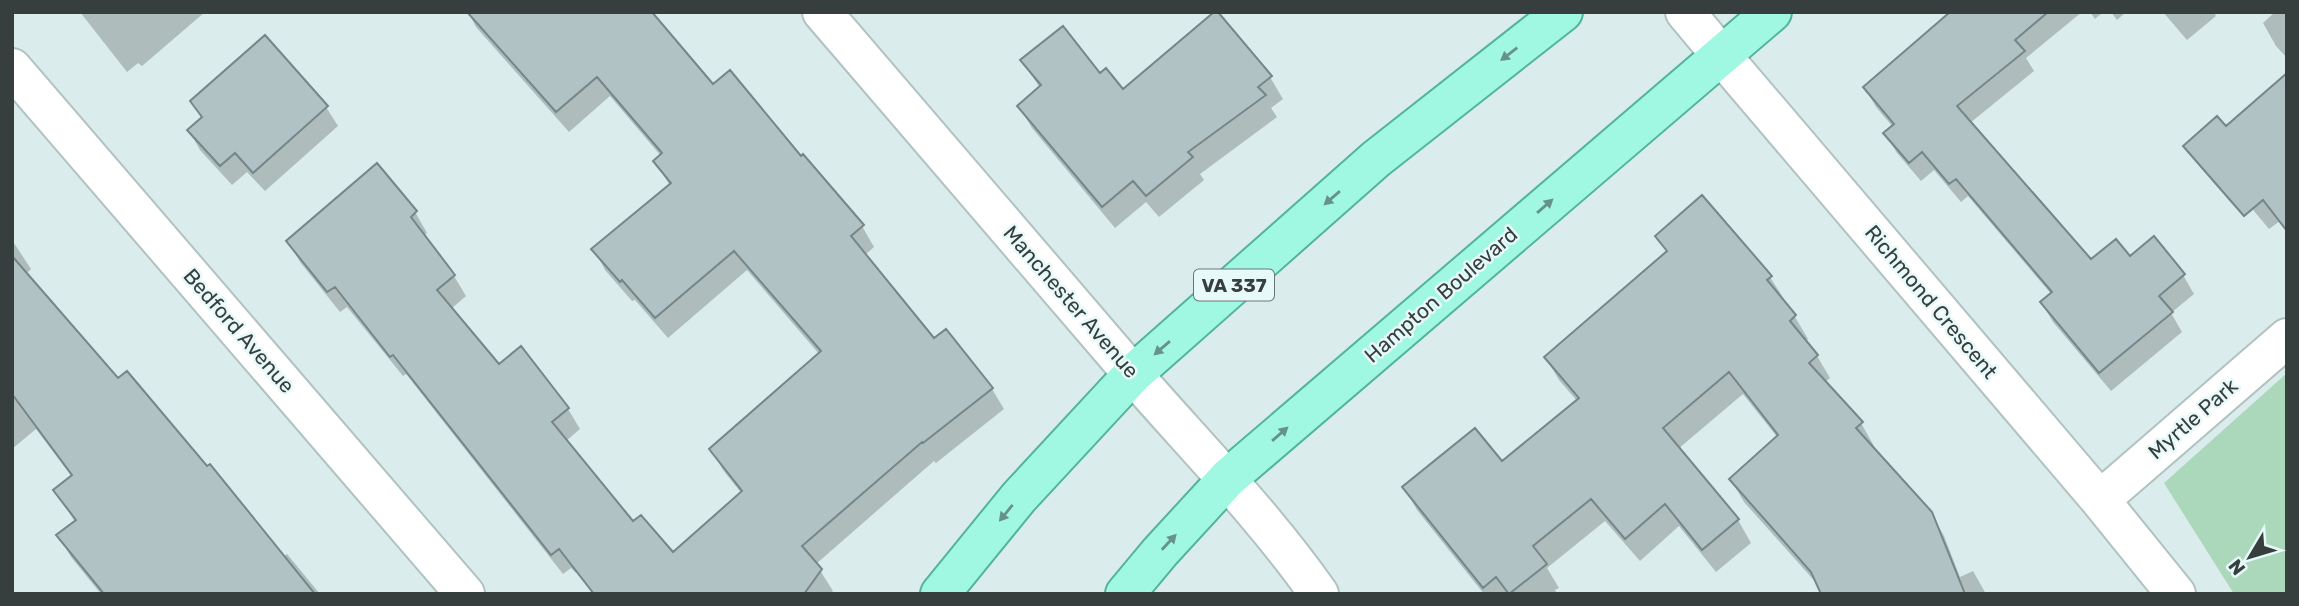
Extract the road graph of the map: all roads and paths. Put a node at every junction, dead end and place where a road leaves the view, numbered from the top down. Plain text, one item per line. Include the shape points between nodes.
1 (822, 12) edge
2 (1563, 12) edge
3 (1685, 12) edge
4 (1772, 12) edge
5 (1721, 55) junction
6 (12, 68) edge
7 (2287, 338) edge
8 (1133, 374) junction
9 (1228, 478) junction
10 (2100, 500) junction
11 (465, 594) edge
12 (940, 594) edge
13 (1125, 594) edge
14 (1319, 594) edge
15 (2176, 594) edge

1 - 8 street, Manchester Avenue
2 -> 8 main road, VA 337 via 1376,159
3 - 5 street, Richmond Crescent
4 - 5 main road, Hampton Boulevard
9 -> 5 main road, Hampton Boulevard
5 - 10 street, Richmond Crescent
6 - 11 street, Bedford Avenue
7 - 10 street, Myrtle Park
8 - 9 street, Manchester Avenue
8 -> 12 main road, VA 337 via 1019,497
13 -> 9 main road, Hampton Boulevard
9 - 14 street, Manchester Avenue
10 - 15 street, Richmond Crescent

